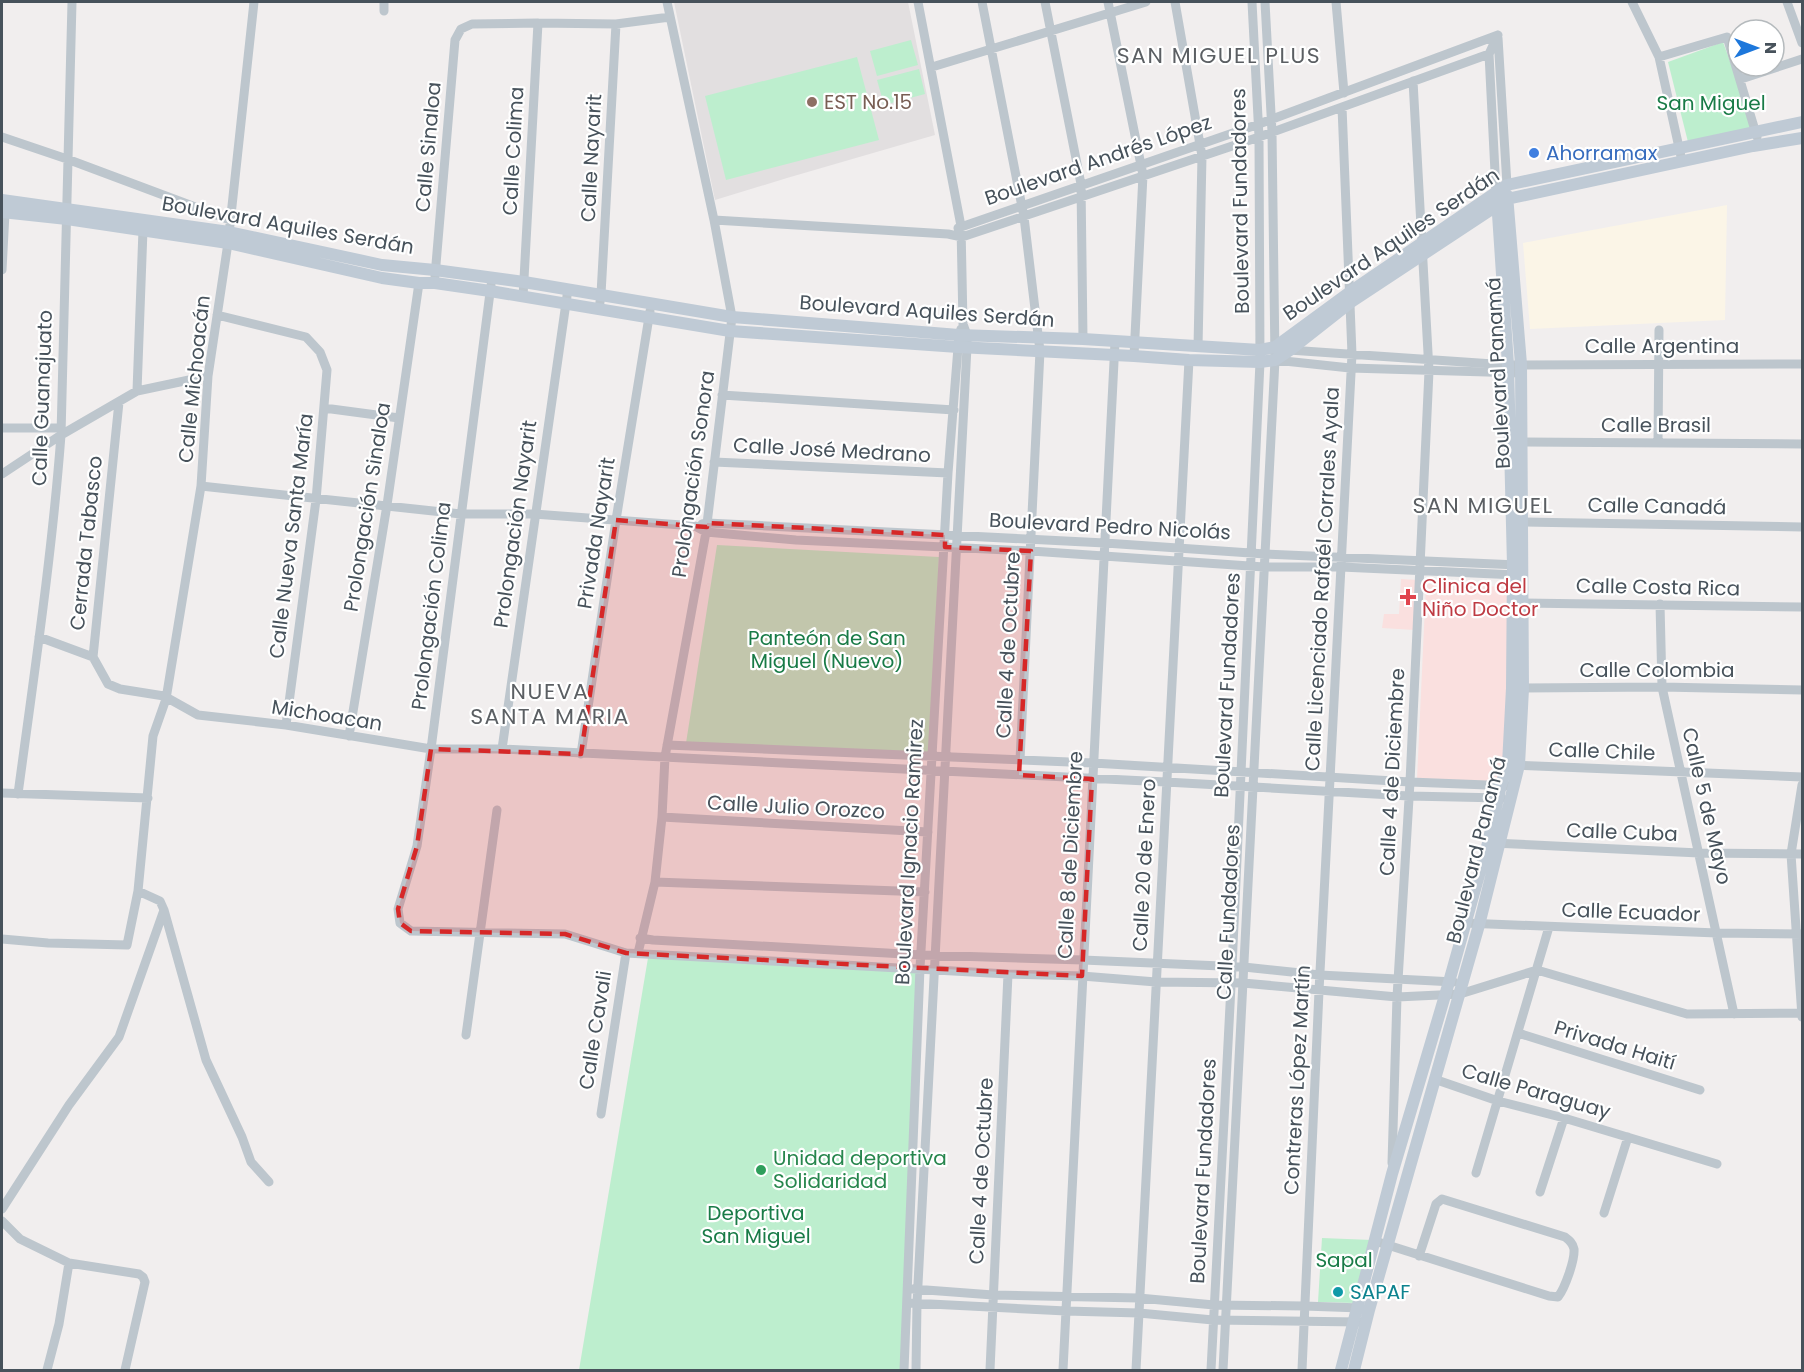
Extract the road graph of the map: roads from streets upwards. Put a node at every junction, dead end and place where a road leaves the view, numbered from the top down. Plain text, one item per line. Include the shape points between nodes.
1 (72, 2) edge
2 (254, 2) edge
3 (667, 2) edge
4 (918, 2) edge
5 (982, 2) edge
6 (1045, 2) edge
7 (1146, 2) edge
8 (1175, 2) edge
9 (1252, 2) edge
10 (1265, 2) edge
11 (1336, 2) edge
12 (1632, 2) edge
13 (1787, 2) edge
14 (1109, 7) edge
15 (670, 17) junction
16 (538, 22) junction
17 (616, 24) junction
18 (1052, 30) junction
19 (1498, 35) junction
20 (1803, 43) edge
21 (992, 49) junction
22 (1489, 54) junction
23 (1659, 57) junction
24 (1803, 59) edge
25 (932, 67) junction
26 (1741, 80) junction
27 (1413, 81) junction
28 (1344, 93) junction
29 (1342, 107) junction
30 (1272, 119) junction
31 (1803, 122) edge
32 (1258, 124) junction
33 (1272, 132) junction
34 (1756, 132) junction
35 (2, 137) edge
36 (1259, 137) junction
37 (1803, 138) edge
38 (1201, 144) junction
39 (1760, 145) junction
40 (1679, 148) junction
41 (1202, 156) junction
42 (67, 159) junction
43 (1682, 161) junction
44 (1140, 164) junction
45 (1143, 175) junction
46 (1081, 184) junction
47 (1507, 185) junction
48 (1496, 192) junction
49 (1082, 197) junction
50 (2, 200) edge
51 (1502, 203) junction
52 (1021, 205) junction
53 (3, 212) edge
54 (66, 214) junction
55 (1024, 217) junction
56 (714, 220) junction
57 (961, 226) junction
58 (143, 231) junction
59 (229, 232) junction
60 (948, 234) junction
61 (962, 237) junction
62 (1421, 250) junction
63 (2, 270) edge
64 (435, 270) junction
65 (493, 278) junction
66 (524, 282) junction
67 (419, 283) junction
68 (435, 283) junction
69 (568, 289) junction
70 (490, 291) junction
71 (601, 294) junction
72 (523, 297) junction
73 (1350, 297) junction
74 (652, 303) junction
75 (565, 304) junction
76 (599, 310) junction
77 (217, 315) junction
78 (732, 317) junction
79 (648, 318) junction
80 (1659, 330) dead end
81 (730, 331) junction
82 (963, 338) junction
83 (1083, 339) junction
84 (1115, 342) junction
85 (1040, 345) junction
86 (1198, 347) junction
87 (1134, 349) junction
88 (1290, 350) junction
89 (1275, 354) junction
90 (1352, 354) junction
91 (1114, 355) junction
92 (1260, 356) junction
93 (1189, 360) junction
94 (1428, 360) junction
95 (1660, 364) junction
96 (1803, 364) edge
97 (1350, 368) junction
98 (1508, 369) junction
99 (1521, 369) junction
100 (1429, 371) junction
101 (208, 376) junction
102 (137, 391) junction
103 (722, 395) junction
104 (119, 402) junction
105 (324, 408) junction
106 (954, 410) junction
107 (399, 418) junction
108 (2, 428) edge
109 (61, 432) junction
110 (1516, 442) junction
111 (1658, 443) junction
112 (1803, 444) edge
113 (714, 462) junction
114 (948, 473) junction
115 (2, 474) edge
116 (201, 486) junction
117 (316, 500) junction
118 (387, 505) junction
119 (461, 514) junction
120 (534, 514) junction
121 (616, 520) junction
122 (1517, 522) junction
123 (707, 527) junction
124 (1803, 527) edge
125 (945, 535) junction
126 (957, 536) junction
127 (1032, 539) junction
128 (1105, 543) junction
129 (945, 548) junction
130 (956, 548) junction
131 (1179, 548) junction
132 (1031, 551) junction
133 (1251, 552) junction
134 (1265, 554) junction
135 (1103, 556) junction
136 (1341, 556) junction
137 (1420, 560) junction
138 (1179, 561) junction
139 (1251, 566) junction
140 (1264, 567) junction
141 (1341, 567) junction
142 (1518, 570) junction
143 (1420, 571) junction
144 (1518, 603) junction
145 (1660, 604) junction
146 (1803, 607) edge
147 (39, 637) junction
148 (93, 657) junction
149 (1662, 687) junction
150 (1517, 688) junction
151 (1803, 690) edge
152 (166, 699) junction
153 (286, 725) junction
154 (349, 736) junction
155 (667, 745) junction
156 (431, 749) junction
157 (502, 749) junction
158 (580, 754) junction
159 (933, 755) junction
160 (945, 756) junction
161 (665, 757) junction
162 (1020, 760) junction
163 (1094, 763) junction
164 (1514, 765) junction
165 (1167, 768) junction
166 (933, 770) junction
167 (946, 771) junction
168 (1240, 772) junction
169 (1253, 772) junction
170 (1680, 772) junction
171 (1803, 777) edge
172 (1330, 778) junction
173 (1092, 779) junction
174 (1166, 782) junction
175 (1410, 782) junction
176 (1803, 785) edge
177 (1239, 787) junction
178 (1252, 788) junction
179 (1329, 792) junction
180 (1506, 792) junction
181 (2, 793) edge
182 (18, 794) junction
183 (1409, 796) junction
184 (148, 798) junction
185 (497, 810) dead end
186 (662, 817) junction
187 (928, 832) junction
188 (1494, 844) junction
189 (1699, 853) junction
190 (1791, 854) junction
191 (1803, 854) edge
192 (655, 882) junction
193 (138, 891) junction
194 (925, 892) junction
195 (164, 910) junction
196 (1465, 923) junction
197 (1479, 925) junction
198 (1549, 927) junction
199 (481, 933) junction
200 (1718, 933) junction
201 (1799, 934) edge
202 (640, 938) junction
203 (2, 939) edge
204 (626, 953) junction
205 (638, 953) junction
206 (936, 954) junction
207 (922, 955) junction
208 (1083, 960) junction
209 (1157, 964) junction
210 (1232, 967) junction
211 (1244, 967) junction
212 (920, 968) junction
213 (935, 970) junction
214 (1537, 970) junction
215 (1008, 974) junction
216 (1320, 975) junction
217 (1082, 976) junction
218 (1398, 980) junction
219 (1156, 982) junction
220 (1231, 982) junction
221 (1449, 982) junction
222 (1243, 983) junction
223 (1461, 988) junction
224 (1319, 991) junction
225 (1444, 996) junction
226 (1397, 997) junction
227 (1734, 1014) junction
228 (1802, 1015) edge
229 (1518, 1033) junction
230 (466, 1035) dead end
231 (1434, 1079) junction
232 (1701, 1090) dead end
233 (1498, 1101) junction
234 (600, 1114) dead end
235 (1564, 1118) junction
236 (1628, 1137) junction
237 (1717, 1164) dead end
238 (1476, 1173) dead end
239 (1392, 1174) junction
240 (269, 1182) dead end
241 (1540, 1192) dead end
242 (2, 1209) edge
243 (1604, 1213) dead end
244 (2, 1221) edge
245 (1375, 1241) junction
246 (1388, 1245) junction
247 (1419, 1256) junction
248 (69, 1263) junction
249 (918, 1288) junction
250 (907, 1289) junction
251 (993, 1294) junction
252 (1066, 1296) junction
253 (1139, 1298) junction
254 (917, 1303) junction
255 (906, 1304) junction
256 (1214, 1305) junction
257 (1226, 1305) junction
258 (1304, 1306) junction
259 (992, 1308) junction
260 (1363, 1309) junction
261 (1066, 1311) junction
262 (1139, 1313) junction
263 (1213, 1320) junction
264 (1226, 1320) junction
265 (1304, 1320) junction
266 (1360, 1322) junction
267 (47, 1371) edge
268 (125, 1371) edge
269 (904, 1371) edge
270 (916, 1371) edge
271 (990, 1371) edge
272 (1063, 1371) edge
273 (1136, 1371) edge
274 (1211, 1371) edge
275 (1223, 1371) edge
276 (1302, 1371) edge
277 (1341, 1371) edge
278 (1354, 1371) edge

1 - 42 street, Calle Guanajuato
2 - 59 street, Calle Michoacán
3 - 15 street, Prolongación Sonora
4 - 25 street
5 - 21 street, Calle 4 de Octubre
6 - 18 street
7 - 14 street
8 - 38 street
9 - 32 street, Boulevard Fundadores
10 - 30 street, Boulevard Fundadores
11 - 28 street
12 - 23 street
13 - 20 street
14 - 18 street
14 - 44 street
15 - 17 street
15 - 56 street, Prolongación Sonora
16 - 17 street
16 - 64 street, Calle Sinaloa via 472,24 461,29 455,40
16 - 66 street, Calle Colima
17 - 71 street, Calle Nayarit
18 - 21 street
18 - 46 street
19 - 22 street
19 - 28 street, Boulevard Andrés López
19 - 47 street, Boulevard Panamá
21 - 25 street
21 - 52 street, Calle 4 de Octubre
22 - 27 street, Boulevard Andrés López
22 - 48 street, Boulevard Panamá
23 - 26 street via 1727,37
23 - 40 street
24 - 26 street
25 - 57 street
26 - 34 street
27 - 29 street, Boulevard Andrés López
27 - 62 street
28 - 30 street, Boulevard Andrés López
29 - 33 street, Boulevard Andrés López
29 - 73 street
30 - 32 street, Boulevard Andrés López
30 - 33 street, Boulevard Fundadores
31 - 34 street, Boulevard Aquiles Serdán
32 - 36 street, Boulevard Fundadores
32 - 38 street, Boulevard Andrés López
33 - 36 street, Boulevard Andrés López
33 - 89 street, Boulevard Fundadores
34 - 39 street
34 - 40 street, Boulevard Aquiles Serdán
35 - 42 street
36 - 41 street, Boulevard Andrés López
36 - 92 street, Boulevard Fundadores
37 - 39 street, Boulevard Aquiles Serdán
38 - 41 street
38 - 44 street, Boulevard Andrés López
39 - 43 street, Boulevard Aquiles Serdán
40 - 43 street
40 - 47 street, Boulevard Aquiles Serdán
41 - 45 street, Boulevard Andrés López
41 - 86 street
42 - 54 street, Calle Guanajuato
42 - 59 street
43 - 51 street, Boulevard Aquiles Serdán
44 - 45 street
44 - 46 street, Boulevard Andrés López
45 - 49 street, Boulevard Andrés López
45 - 87 street
46 - 49 street
46 - 52 street, Boulevard Andrés López
47 - 48 street, Boulevard Aquiles Serdán
47 - 51 street, Boulevard Panamá
48 - 51 street, Boulevard Panamá
48 - 62 street, Boulevard Aquiles Serdán
49 - 55 street, Boulevard Andrés López
49 - 83 street
50 - 54 street, Boulevard Aquiles Serdán
51 - 62 street, Boulevard Aquiles Serdán
51 - 98 street, Boulevard Panamá
51 - 99 street, Boulevard Panamá
52 - 55 street, Calle 4 de Octubre
52 - 57 street, Boulevard Andrés López
53 - 54 street, Boulevard Aquiles Serdán
53 - 63 street
54 - 58 street, Boulevard Aquiles Serdán
54 - 59 street, Boulevard Aquiles Serdán
54 - 109 street, Calle Guanajuato
55 - 61 street, Boulevard Andrés López
55 - 85 street, Calle 4 de Octubre
56 - 60 street, Boulevard Andrés López
56 - 78 street, Prolongación Sonora
57 - 60 street, Boulevard Andrés López
57 - 61 street
58 - 59 street, Boulevard Aquiles Serdán
58 - 102 street
59 - 64 street, Boulevard Aquiles Serdán via 382,266
59 - 67 street, Boulevard Aquiles Serdán via 382,278
59 - 77 street, Calle Michoacán
60 - 61 street, Boulevard Andrés López
61 - 82 street
62 - 73 street, Boulevard Aquiles Serdán
62 - 94 street
64 - 65 street, Boulevard Aquiles Serdán
64 - 68 street, Calle Sinaloa
65 - 66 street, Boulevard Aquiles Serdán
65 - 70 street, Prolongación Colima
66 - 69 street, Boulevard Aquiles Serdán
66 - 72 street, Calle Colima
67 - 68 street, Boulevard Aquiles Serdán
67 - 107 street, Prolongación Sinaloa
68 - 70 street, Boulevard Aquiles Serdán
69 - 71 street, Boulevard Aquiles Serdán
69 - 75 street, Prolongación Nayarit
70 - 72 street, Boulevard Aquiles Serdán
70 - 119 street, Prolongación Colima
71 - 74 street, Boulevard Aquiles Serdán
71 - 76 street, Calle Nayarit
72 - 75 street, Boulevard Aquiles Serdán
73 - 88 street, Boulevard Aquiles Serdán
73 - 89 street, Boulevard Aquiles Serdán
73 - 90 street
74 - 78 street, Boulevard Aquiles Serdán
74 - 79 street, Privada Nayarit
75 - 76 street, Boulevard Aquiles Serdán
75 - 120 street, Prolongación Nayarit
76 - 79 street, Boulevard Aquiles Serdán
77 - 101 street, Calle Michoacán
77 - 105 street, Calle Nueva Santa María via 306,337 320,352 327,370
78 - 81 street, Prolongación Sonora
78 - 82 street, Boulevard Aquiles Serdán
79 - 81 street, Boulevard Aquiles Serdán
79 - 121 street, Privada Nayarit
80 - 95 street
81 - 82 street, Boulevard Aquiles Serdán
81 - 103 street, Prolongación Sonora
82 - 85 street, Boulevard Aquiles Serdán
82 - 106 street, Boulevard Ignacio Ramirez
82 - 126 street, Boulevard Ignacio Ramirez
83 - 84 street, Boulevard Aquiles Serdán
83 - 85 street, Boulevard Aquiles Serdán
84 - 87 street, Boulevard Aquiles Serdán
84 - 91 street, Calle 8 de Diciembre
85 - 91 street, Boulevard Aquiles Serdán
85 - 127 street, Calle 4 de Octubre
86 - 87 street, Boulevard Aquiles Serdán
86 - 92 street, Boulevard Aquiles Serdán
87 - 91 street, Boulevard Aquiles Serdán
87 - 93 street, Boulevard Aquiles Serdán
88 - 89 street, Boulevard Aquiles Serdán
88 - 90 street
89 - 92 street, Boulevard Aquiles Serdán
89 - 97 street
89 - 134 street, Calle Fundadores
90 - 94 street
90 - 97 street, Calle Licenciado Rafaél Corrales Ayala
91 - 128 street, Calle 8 de Diciembre
92 - 93 street, Boulevard Aquiles Serdán
92 - 133 street, Boulevard Fundadores
93 - 131 street, Calle 20 de Enero
94 - 98 street
94 - 100 street, Calle 4 de Diciembre
95 - 96 street, Calle Argentina
95 - 99 street, Calle Argentina
95 - 111 street
97 - 100 street
97 - 136 street, Calle Licenciado Rafaél Corrales Ayala
98 - 99 street, Calle Argentina
98 - 100 street
98 - 110 street, Boulevard Panamá
99 - 110 street, Boulevard Panamá
100 - 137 street, Calle 4 de Diciembre
101 - 102 street
101 - 116 street, Calle Michoacán
102 - 104 street
103 - 106 street
103 - 113 street, Prolongación Sonora
104 - 109 street
104 - 148 street, Cerrada Tabasco
105 - 107 street
105 - 117 street, Calle Nueva Santa María
106 - 114 street, Boulevard Ignacio Ramirez
107 - 118 street, Prolongación Sinaloa
108 - 109 street
109 - 115 street
109 - 147 street, Calle Guanajuato
110 - 111 street, Calle Brasil
110 - 122 street, Boulevard Panamá
111 - 112 street, Calle Brasil
113 - 114 street, Calle José Medrano
113 - 123 street, Prolongación Sonora
114 - 125 street, Boulevard Ignacio Ramirez
116 - 117 street, Boulevard Pedro Nicolás
116 - 152 street, Calle Michoacán
117 - 118 street, Boulevard Pedro Nicolás
117 - 153 street, Calle Nueva Santa María
118 - 119 street, Boulevard Pedro Nicolás
118 - 154 street, Prolongación Sinaloa
119 - 120 street, Boulevard Pedro Nicolás
119 - 156 street, Prolongación Colima
120 - 121 street, Boulevard Pedro Nicolás
120 - 157 street, Prolongación Nayarit
121 - 123 street, Boulevard Pedro Nicolás
121 - 158 street, Privada Nayarit
122 - 124 street, Calle Canadá
122 - 142 street, Boulevard Panamá
123 - 125 street, Boulevard Pedro Nicolás
123 - 129 street, Boulevard Pedro Nicolás via 796,540
123 - 155 street, Prolongación Sonora
125 - 126 street, Boulevard Pedro Nicolás
125 - 129 street, Boulevard Ignacio Ramirez
126 - 127 street, Boulevard Pedro Nicolás
126 - 130 street, Boulevard Ignacio Ramirez
127 - 128 street, Boulevard Pedro Nicolás
127 - 132 street, Calle 4 de Octubre
128 - 131 street, Boulevard Pedro Nicolás
128 - 135 street, Calle 8 de Diciembre
129 - 130 street, Boulevard Pedro Nicolás
129 - 159 street, Boulevard Ignacio Ramirez
130 - 132 street, Boulevard Pedro Nicolás
130 - 160 street, Boulevard Ignacio Ramirez
131 - 133 street, Boulevard Pedro Nicolás
131 - 138 street, Calle 20 de Enero
132 - 135 street, Boulevard Pedro Nicolás
132 - 162 street, Calle 4 de Octubre
133 - 134 street, Boulevard Pedro Nicolás
133 - 139 street, Boulevard Fundadores
134 - 136 street, Boulevard Pedro Nicolás
134 - 140 street, Calle Fundadores
135 - 138 street, Boulevard Pedro Nicolás
135 - 163 street, Calle 8 de Diciembre
136 - 137 street, Boulevard Pedro Nicolás
136 - 141 street, Calle Licenciado Rafaél Corrales Ayala
137 - 142 street, Boulevard Pedro Nicolás
137 - 143 street, Calle 4 de Diciembre
138 - 139 street, Boulevard Pedro Nicolás
138 - 165 street, Calle 20 de Enero
139 - 140 street, Boulevard Pedro Nicolás
139 - 168 street, Boulevard Fundadores
140 - 141 street, Boulevard Pedro Nicolás
140 - 169 street, Calle Fundadores
141 - 143 street, Boulevard Pedro Nicolás
141 - 172 street, Calle Licenciado Rafaél Corrales Ayala
142 - 143 street, Boulevard Pedro Nicolás
142 - 144 street, Boulevard Panamá
143 - 175 street, Calle 4 de Diciembre
144 - 145 street, Calle Costa Rica
144 - 150 street, Boulevard Panamá
145 - 146 street, Calle Costa Rica
145 - 149 street, Calle 5 de Mayo
147 - 148 street
147 - 182 street, Calle Guanajuato
148 - 152 street, Cerrada Tabasco via 108,684
149 - 150 street, Calle Colombia
149 - 151 street, Calle Colombia
149 - 170 street, Calle 5 de Mayo
150 - 164 street, Boulevard Panamá
152 - 153 street, Michoacan via 198,715
152 - 184 street, Calle Michoacán via 153,736
153 - 154 street, Michoacan
154 - 156 street, Michoacan
155 - 159 street
155 - 161 street, Prolongación Sonora
156 - 157 street, Michoacan
156 - 199 street, Prolongación Colima via 417,846 398,909 400,923 411,932
157 - 158 street, Michoacan
158 - 161 street, Michoacan
159 - 160 street
159 - 166 street, Boulevard Ignacio Ramirez
160 - 162 street
160 - 167 street, Boulevard Ignacio Ramirez
161 - 166 street, Michoacan
161 - 186 street, Prolongación Sonora
162 - 163 street
163 - 165 street
163 - 173 street, Calle 8 de Diciembre
164 - 170 street, Calle Chile
164 - 180 street, Boulevard Panamá
165 - 168 street
165 - 174 street, Calle 20 de Enero
166 - 167 street, Michoacan
166 - 187 street, Boulevard Ignacio Ramirez
167 - 173 street, Michoacan
167 - 206 street, Boulevard Ignacio Ramirez
168 - 169 street
168 - 177 street, Boulevard Fundadores
169 - 172 street
169 - 178 street, Calle Fundadores
170 - 171 street, Calle Chile
170 - 189 street, Calle 5 de Mayo
172 - 175 street
172 - 179 street, Calle Licenciado Rafaél Corrales Ayala
173 - 174 street, Michoacan
173 - 208 street, Calle 8 de Diciembre
174 - 177 street, Michoacan
174 - 209 street, Calle 20 de Enero
175 - 180 street
175 - 183 street, Calle 4 de Diciembre
176 - 190 street
177 - 178 street, Michoacan
177 - 210 street, Boulevard Fundadores
178 - 179 street, Michoacan
178 - 211 street, Calle Fundadores
179 - 183 street, Michoacan
179 - 216 street, Contreras López Martín
180 - 183 street, Michoacan
180 - 188 street, Boulevard Panamá
181 - 182 street
182 - 184 street
183 - 218 street, Calle 4 de Diciembre
184 - 193 street, Calle Michoacán
185 - 199 street
186 - 187 street, Calle Julio Orozco
186 - 192 street, Prolongación Sonora
187 - 194 street, Boulevard Ignacio Ramirez
188 - 189 street, Calle Cuba
188 - 196 street, Boulevard Panamá
188 - 197 street, Boulevard Panamá
189 - 190 street, Calle Cuba
189 - 200 street, Calle 5 de Mayo
190 - 191 street, Calle Cuba
190 - 201 street
192 - 194 street
192 - 202 street, Prolongación Sonora
193 - 195 street via 160,901
193 - 203 street, Calle Michoacán via 127,945
194 - 207 street, Boulevard Ignacio Ramirez
195 - 240 street via 206,1060 251,1162
195 - 242 street via 119,1037 69,1105
196 - 197 street, Calle Ecuador
196 - 221 street, Boulevard Panamá
197 - 198 street, Calle Ecuador
197 - 223 street, Boulevard Panamá
198 - 200 street, Calle Ecuador
198 - 214 street
199 - 204 street via 565,934
199 - 230 street
200 - 201 street, Calle Ecuador
200 - 227 street, Calle 5 de Mayo
201 - 228 street
202 - 205 street, Prolongación Sonora
202 - 207 street
204 - 205 street
204 - 234 street, Calle Cavali
205 - 212 street
206 - 207 street
206 - 208 street
206 - 213 street, Boulevard Ignacio Ramirez
207 - 212 street, Boulevard Ignacio Ramirez
208 - 209 street
208 - 217 street, Calle 8 de Diciembre
209 - 210 street
209 - 219 street, Calle 20 de Enero
210 - 211 street
210 - 220 street, Boulevard Fundadores
211 - 216 street
211 - 222 street, Calle Fundadores
212 - 213 street
212 - 250 street, Boulevard Ignacio Ramirez
213 - 215 street
213 - 249 street, Boulevard Ignacio Ramirez
214 - 223 street via 1476,989
214 - 227 street via 1687,1014
214 - 229 street
215 - 217 street
215 - 251 street, Calle 4 de Octubre
216 - 218 street
216 - 224 street, Contreras López Martín
217 - 219 street
217 - 252 street, Calle 8 de Diciembre
218 - 221 street
218 - 226 street, Calle 4 de Diciembre
219 - 220 street
219 - 253 street, Calle 20 de Enero
220 - 222 street
220 - 256 street, Boulevard Fundadores
221 - 223 street
221 - 225 street, Boulevard Panamá
222 - 224 street
222 - 257 street, Calle Fundadores
223 - 225 street
223 - 231 street, Boulevard Panamá
224 - 226 street
224 - 258 street, Contreras López Martín
225 - 226 street
225 - 239 street, Boulevard Panamá
226 - 239 street, Calle 4 de Diciembre
227 - 228 street
229 - 232 street, Privada Haití
229 - 233 street
231 - 233 street, Calle Paraguay
231 - 246 street, Boulevard Panamá
233 - 235 street, Calle Paraguay
233 - 238 street
235 - 236 street, Calle Paraguay
235 - 241 street
236 - 237 street, Calle Paraguay
236 - 243 street
239 - 245 street, Boulevard Panamá
244 - 248 street via 20,1239
245 - 246 street
245 - 260 street, Boulevard Panamá
246 - 247 street
246 - 260 street, Boulevard Panamá
247 - 247 street via 1558,1297 1564,1289 1574,1251 1565,1237 1442,1199 1436,1204
248 - 267 street
248 - 268 street via 143,1277
249 - 250 street
249 - 251 street
249 - 254 street, Boulevard Ignacio Ramirez
250 - 255 street, Boulevard Ignacio Ramirez
251 - 252 street
251 - 259 street, Calle 4 de Octubre
252 - 253 street
252 - 261 street, Calle 8 de Diciembre
253 - 256 street
253 - 262 street, Calle 20 de Enero
254 - 255 street
254 - 259 street
254 - 270 street, Boulevard Ignacio Ramirez
255 - 269 street, Boulevard Ignacio Ramirez
256 - 257 street
256 - 263 street, Boulevard Fundadores
257 - 258 street
257 - 264 street, Calle Fundadores
258 - 260 street
258 - 265 street, Contreras López Martín
259 - 261 street
259 - 271 street, Calle 4 de Octubre
260 - 266 street, Boulevard Panamá
261 - 262 street
261 - 272 street, Calle 8 de Diciembre
262 - 263 street
262 - 273 street, Calle 20 de Enero
263 - 264 street
263 - 274 street, Boulevard Fundadores
264 - 265 street
264 - 275 street, Calle Fundadores
265 - 266 street
265 - 276 street, Contreras López Martín
266 - 277 street, Boulevard Panamá
266 - 278 street, Boulevard Panamá

